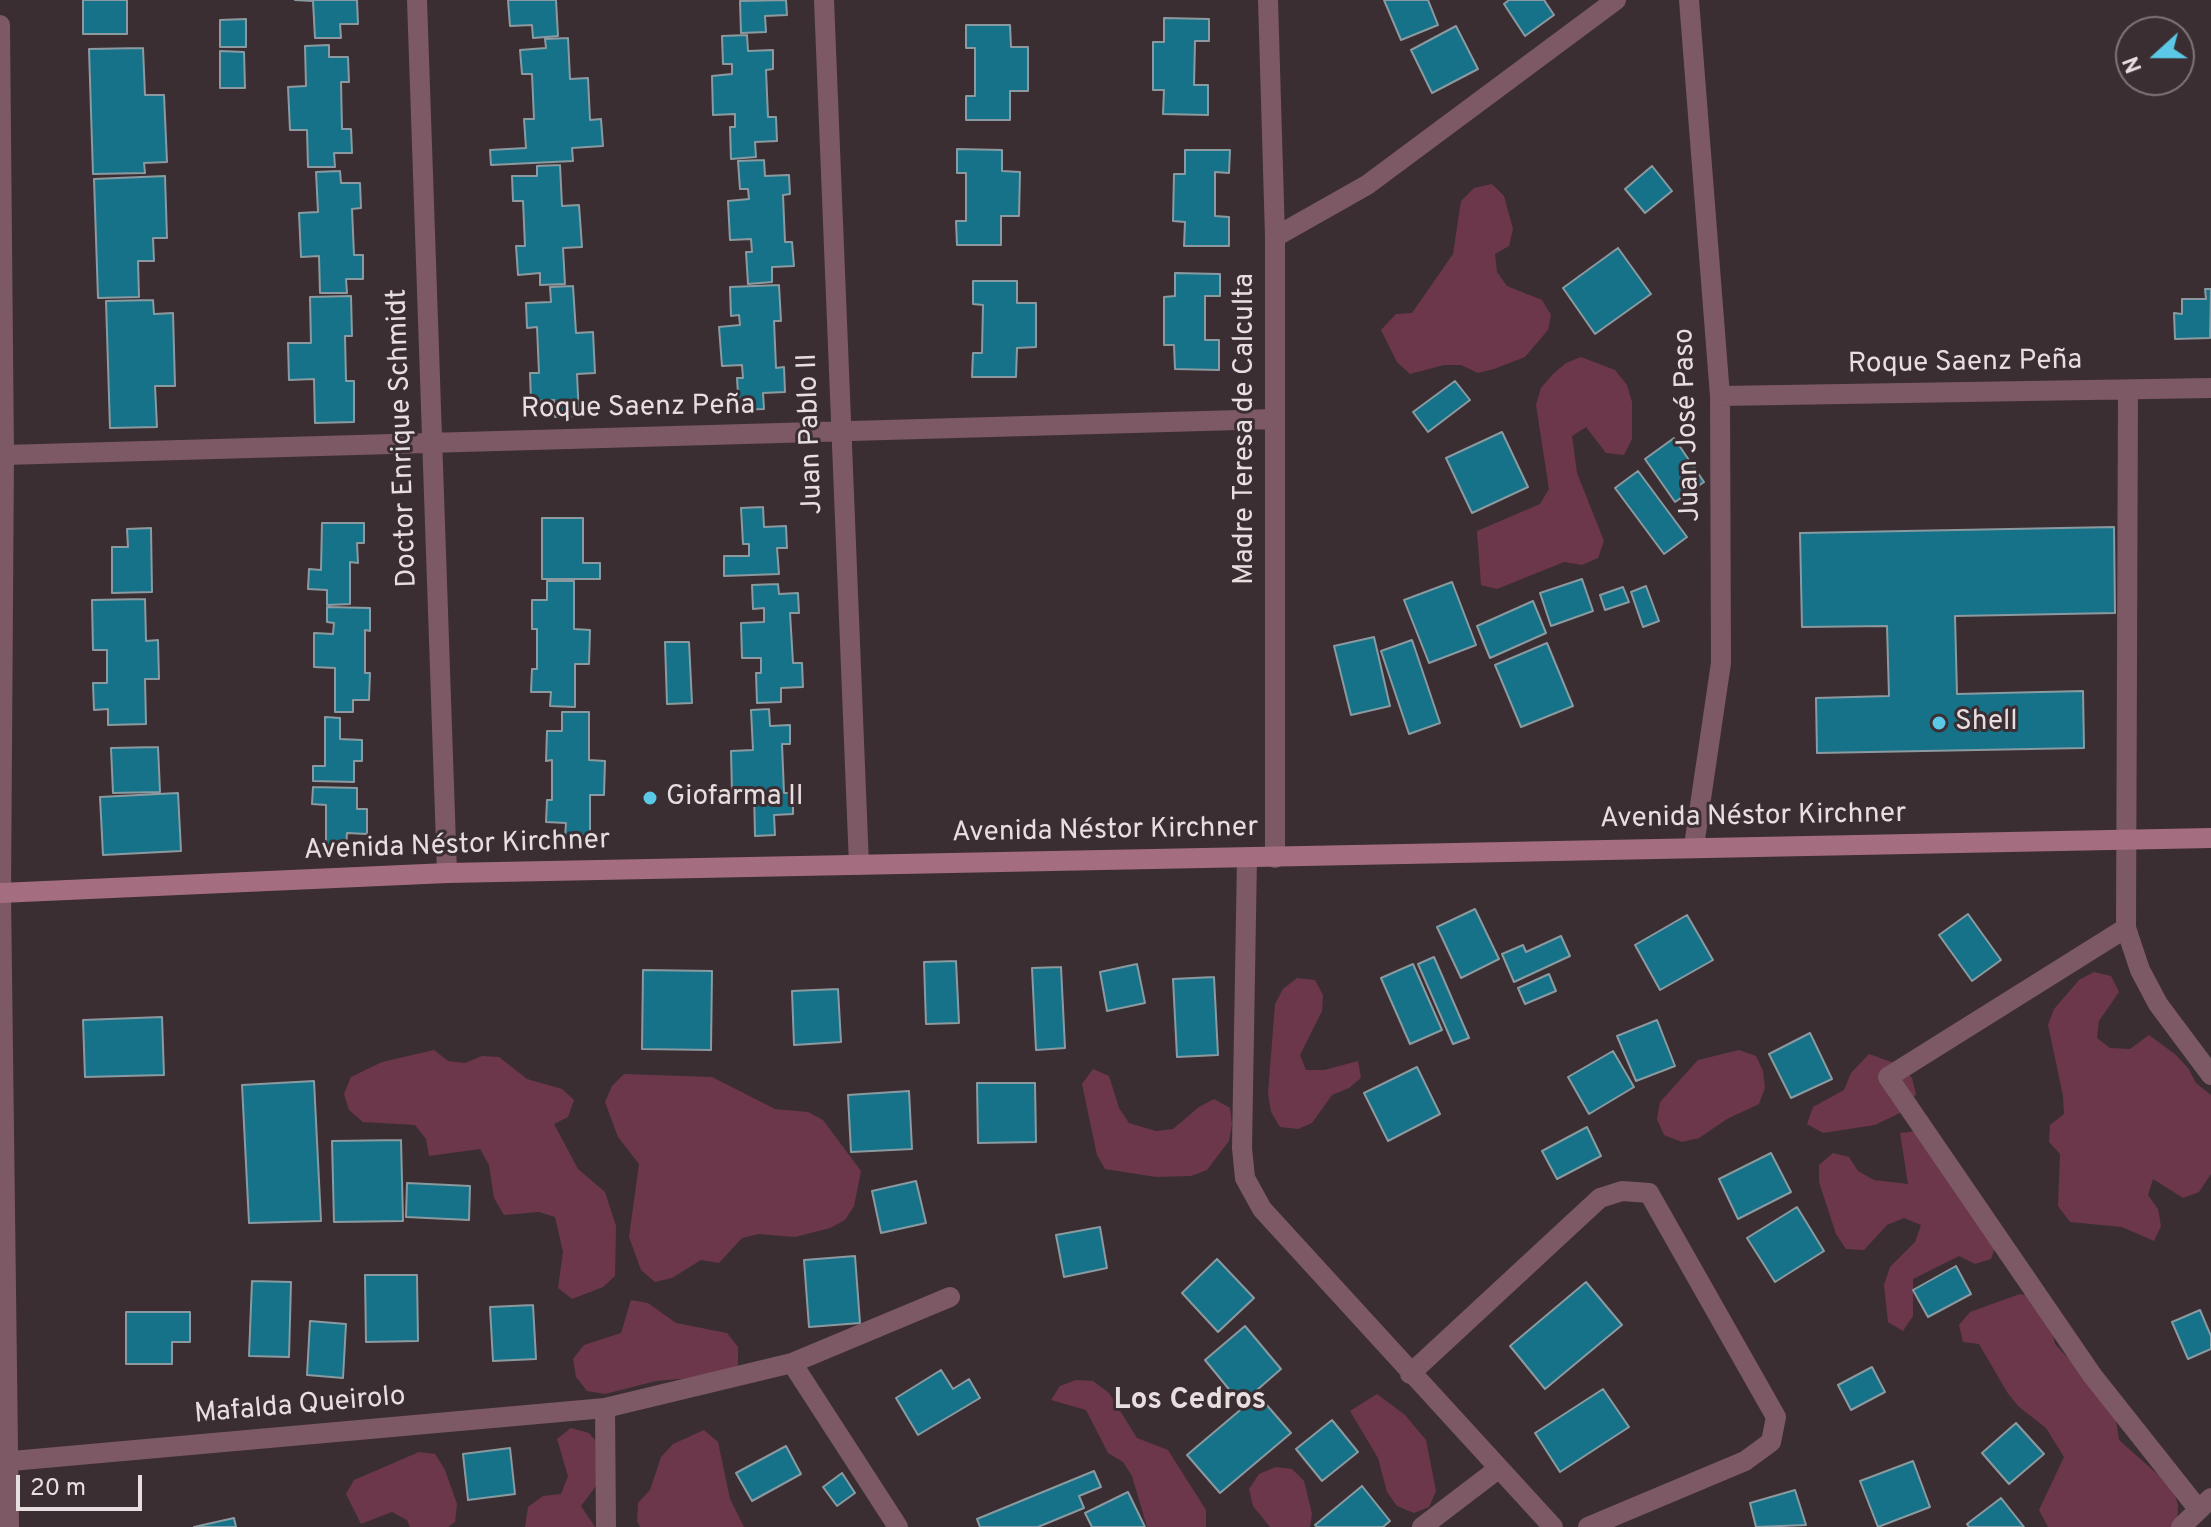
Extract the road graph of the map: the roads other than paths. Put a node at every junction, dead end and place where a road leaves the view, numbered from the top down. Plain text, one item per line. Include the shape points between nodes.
1 (417, 0) edge
2 (824, 0) edge
3 (1268, 0) edge
4 (1616, 0) edge
5 (1689, 0) edge
6 (0, 25) edge
7 (0, 53) edge
8 (1275, 237) junction
9 (2211, 388) edge
10 (2128, 390) junction
11 (1720, 396) junction
12 (1274, 419) junction
13 (839, 431) junction
14 (432, 442) junction
15 (4, 455) junction
16 (2211, 838) edge
17 (2127, 841) junction
18 (1694, 846) junction
19 (1247, 858) junction
20 (1275, 858) junction
21 (859, 865) junction
22 (447, 873) junction
23 (0, 893) edge
24 (2126, 928) junction
25 (2211, 1075) edge
26 (950, 1297) dead end
27 (792, 1363) junction
28 (1410, 1374) junction
29 (605, 1408) junction
30 (4, 1462) edge
31 (1498, 1469) junction
32 (2205, 1504) edge
33 (9, 1527) edge
34 (606, 1527) edge
35 (898, 1527) edge
36 (1422, 1527) edge
37 (1553, 1527) edge
38 (1588, 1527) edge
39 (2181, 1527) edge

1 - 14 street, Doctor Enrique Schmidt
2 - 13 street, Juan Pablo II
3 - 8 street, Madre Teresa de Calculta
4 - 8 street via 1367,185
5 - 11 street, Juan José Paso
6 - 7 street
7 - 15 street
8 - 12 street, Madre Teresa de Calculta
9 - 10 street, Roque Saenz Peña
10 - 11 street, Roque Saenz Peña
10 - 17 street
11 - 18 street, Juan José Paso via 1721,663
12 - 13 street, Roque Saenz Peña
12 - 20 street, Madre Teresa de Calculta
13 - 14 street, Roque Saenz Peña
13 - 21 street, Juan Pablo II
14 - 15 street, Roque Saenz Peña
14 - 22 street, Doctor Enrique Schmidt
15 - 23 street
16 - 17 main road, Avenida Néstor Kirchner
17 - 18 main road, Avenida Néstor Kirchner
17 - 24 street
18 - 20 main road, Avenida Néstor Kirchner
19 - 20 main road, Avenida Néstor Kirchner
19 - 21 main road, Avenida Néstor Kirchner
19 - 28 street via 1245,1178 1262,1209
21 - 22 main road, Avenida Néstor Kirchner
22 - 23 main road, Avenida Néstor Kirchner
23 - 30 street
24 - 25 street via 2158,1004
24 - 32 street via 1888,1077 2092,1375
26 - 27 street, Mafalda Queirolo
27 - 29 street, Mafalda Queirolo
27 - 35 street
28 - 31 street
28 - 38 street via 1600,1198 1622,1191 1649,1193 1776,1417 1771,1442 1745,1461
29 - 30 street, Mafalda Queirolo
29 - 34 street
30 - 33 street
31 - 36 street
31 - 37 street
32 - 39 street

